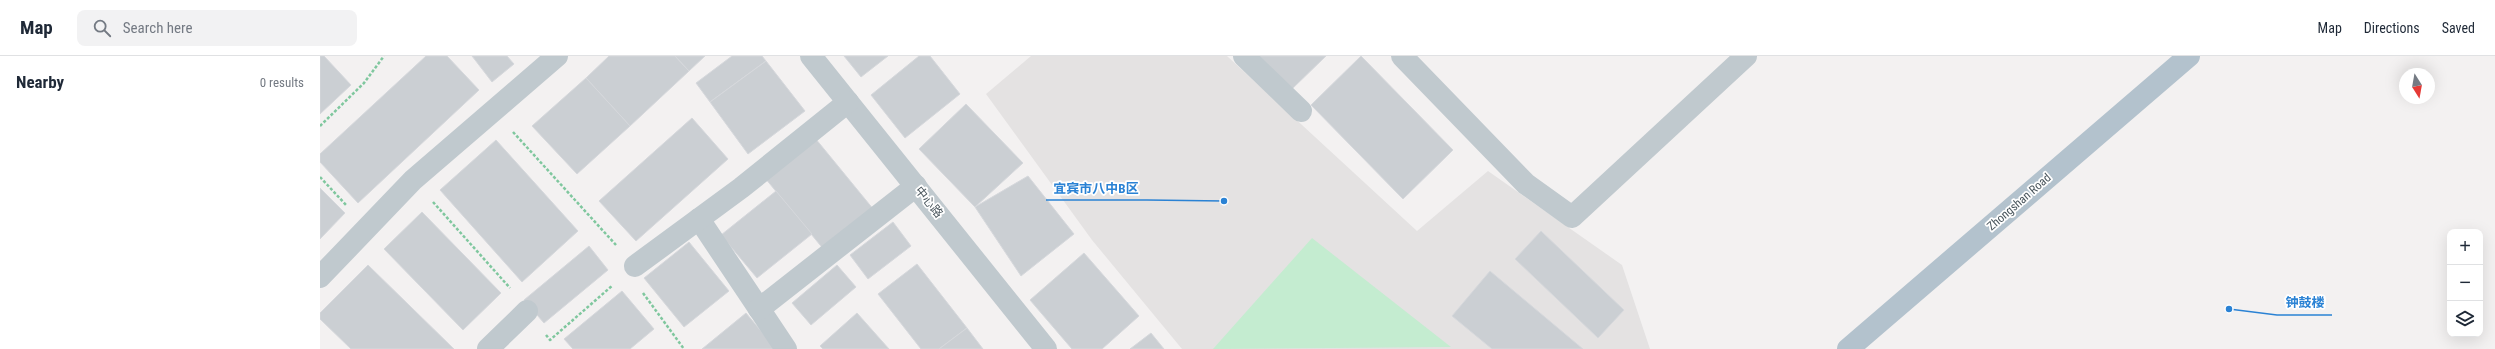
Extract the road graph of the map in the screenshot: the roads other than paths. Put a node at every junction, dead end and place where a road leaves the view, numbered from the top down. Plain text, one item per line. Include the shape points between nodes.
1 (557, 56) edge
2 (812, 56) edge
3 (1244, 56) edge
4 (1402, 56) edge
5 (1746, 56) edge
6 (2189, 56) edge
7 (848, 102) junction
8 (1301, 110) dead end
9 (916, 186) junction
10 (699, 219) junction
11 (635, 266) road end
12 (320, 278) edge
13 (759, 309) junction
14 (527, 311) road end
15 (488, 349) edge
16 (786, 349) edge
17 (1046, 349) edge
18 (1848, 349) edge

1 - 12 street via 413,180
2 - 7 street, 中心路
3 - 8 street
4 - 5 street via 1526,184 1572,217
6 - 18 main road, Zhongshan Road
7 - 9 street, 中心路
7 - 10 street
9 - 13 street
9 - 17 street, 中心路
10 - 11 street
10 - 13 street
13 - 16 street
14 - 15 street

